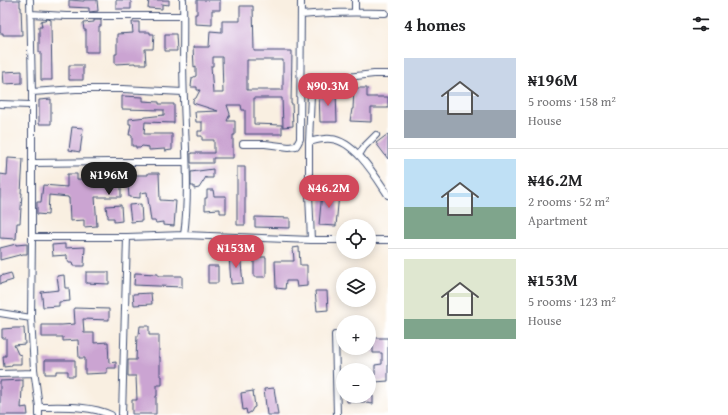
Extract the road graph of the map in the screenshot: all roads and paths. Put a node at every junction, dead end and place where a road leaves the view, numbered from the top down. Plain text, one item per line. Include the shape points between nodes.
1 (30, 0) edge
2 (183, 0) edge
3 (301, 0) edge
4 (355, 0) edge
5 (355, 12) junction
6 (385, 13) dead end
7 (30, 14) junction
8 (301, 15) junction
9 (183, 16) junction
10 (388, 74) edge
11 (32, 92) junction
12 (183, 92) junction
13 (0, 104) edge
14 (31, 105) junction
15 (376, 135) dead end
16 (309, 142) junction
17 (243, 144) dead end
18 (359, 155) junction
19 (186, 162) junction
20 (32, 163) junction
21 (388, 195) edge
22 (184, 235) junction
23 (32, 237) junction
24 (127, 237) junction
25 (311, 240) junction
26 (336, 240) edge
27 (376, 240) edge
28 (388, 240) edge
29 (0, 313) edge
30 (31, 318) junction
31 (335, 335) dead end
32 (34, 372) junction
33 (0, 374) edge
34 (39, 407) junction
35 (39, 415) edge
36 (111, 415) edge
37 (122, 415) edge
38 (337, 415) edge

1 - 7 street
2 - 9 street
3 - 8 street
4 - 5 street
5 - 6 street
5 - 8 street
7 - 9 street
7 - 11 street
8 - 17 street via 300,139 296,146 289,147
9 - 12 street
10 - 16 street via 329,79 320,85 311,94
11 - 12 street via 76,89
11 - 14 street
12 - 19 street
13 - 14 street
14 - 20 street
15 - 18 street
16 - 18 street via 323,138 333,139 345,144
16 - 25 street
18 - 21 street
19 - 20 street
19 - 22 street
20 - 23 street
22 - 24 street
22 - 25 street
23 - 24 street
23 - 30 street
24 - 37 street
25 - 26 street
27 - 28 street
29 - 30 street
30 - 32 street
31 - 38 street
32 - 33 street
32 - 34 street
34 - 35 street
34 - 36 street via 90,408

